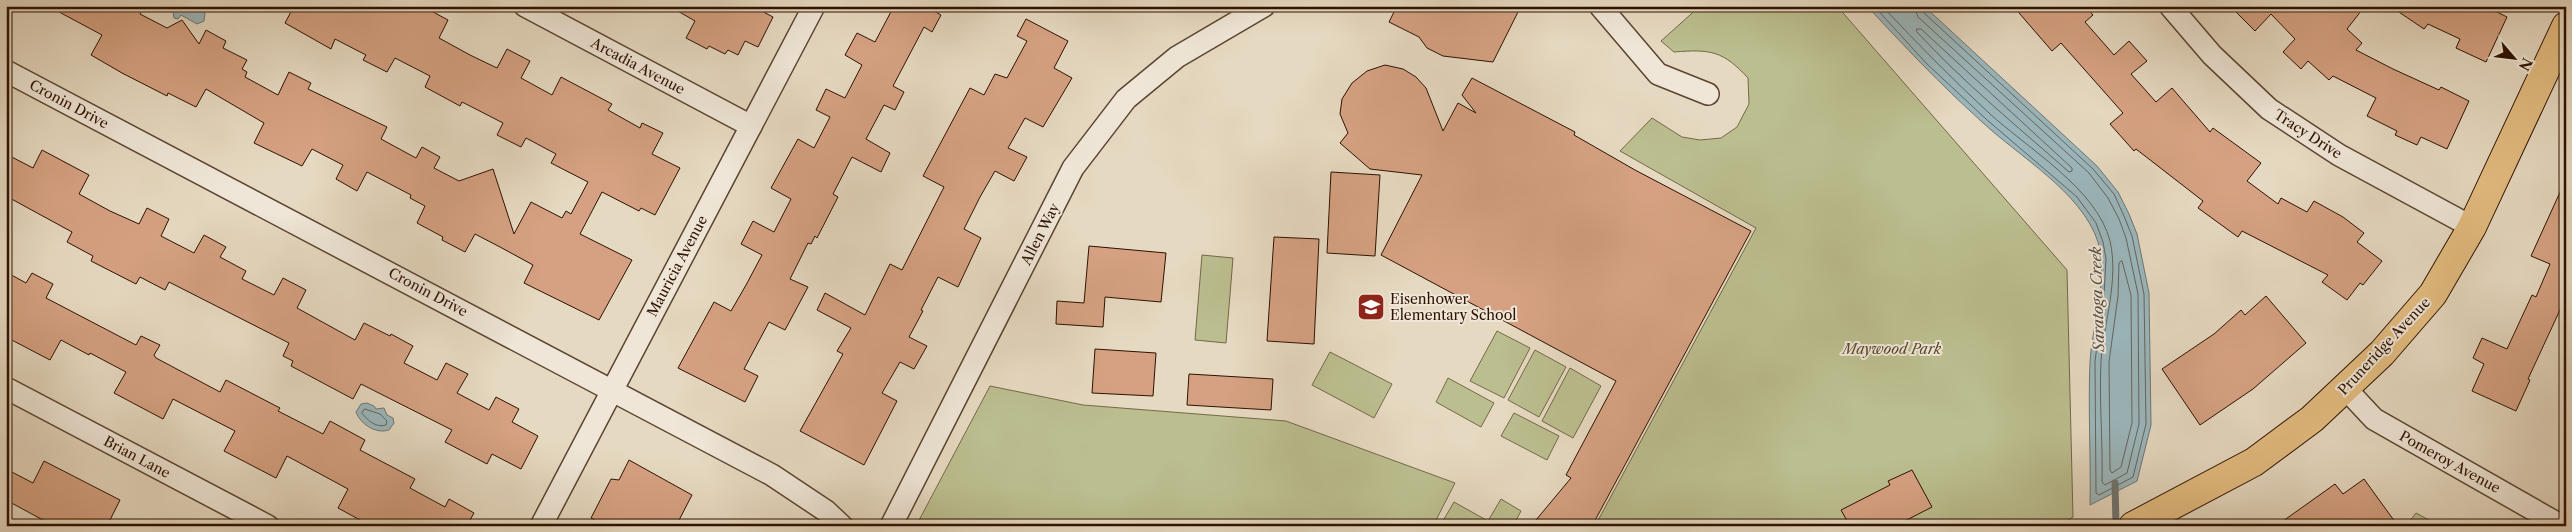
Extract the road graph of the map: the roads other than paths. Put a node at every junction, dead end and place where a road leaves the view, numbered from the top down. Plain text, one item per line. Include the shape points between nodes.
1 (525, 6) edge
2 (814, 6) edge
3 (1600, 6) edge
4 (2170, 6) edge
5 (1254, 9) edge
6 (2566, 26) edge
7 (6, 71) edge
8 (1708, 94) dead end
9 (751, 126) junction
10 (2472, 227) junction
11 (6, 388) edge
12 (612, 389) junction
13 (2346, 389) junction
14 (2140, 523) edge
15 (268, 526) edge
16 (541, 526) edge
17 (842, 526) edge
18 (891, 526) edge
19 (2562, 526) edge

1 - 9 street, Arcadia Avenue
2 - 9 street, Mauricia Avenue
3 - 8 street via 1658,74
4 - 10 street, Tracy Drive via 2212,55 2269,109 2339,155
5 - 18 street, Allen Way via 1177,57 1126,99 1073,168
6 - 10 main road, Pruneridge Avenue
7 - 12 street, Cronin Drive
9 - 12 street, Mauricia Avenue
10 - 13 main road, Pruneridge Avenue via 2433,294
11 - 15 street, Brian Lane
12 - 16 street, Mauricia Avenue
12 - 17 street, Cronin Drive via 772,475 826,511
13 - 14 main road, Pruneridge Avenue via 2254,462
13 - 19 street, Pomeroy Avenue via 2374,419

